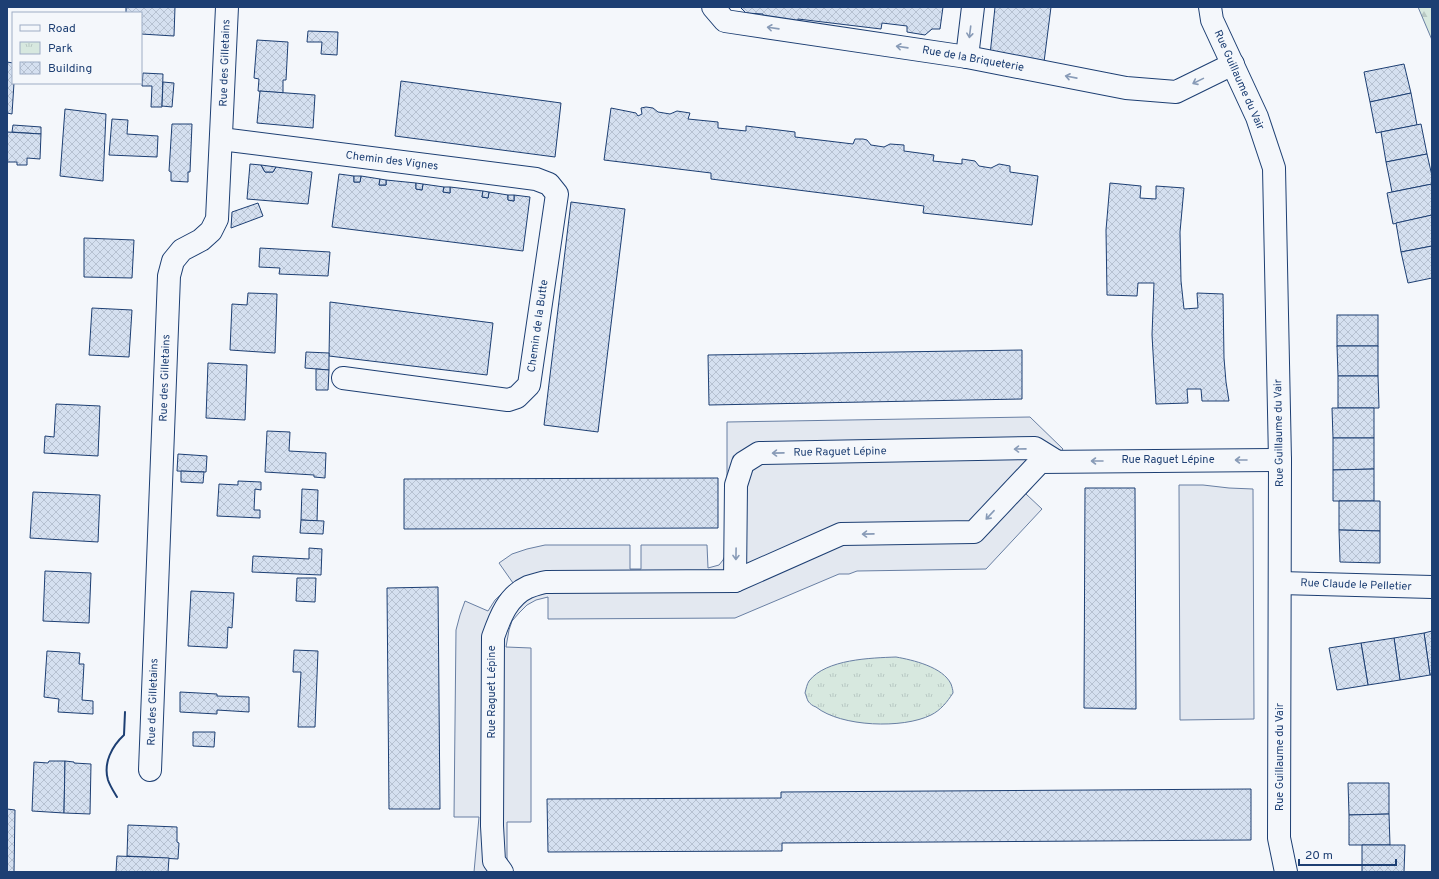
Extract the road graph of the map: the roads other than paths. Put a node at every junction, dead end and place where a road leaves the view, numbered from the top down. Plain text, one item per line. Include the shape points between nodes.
1 (227, 7) edge
2 (714, 7) edge
3 (973, 7) edge
4 (1210, 7) edge
5 (967, 57) junction
6 (1232, 64) junction
7 (221, 139) junction
8 (557, 194) joint
9 (343, 378) dead end
10 (1280, 460) junction
11 (1056, 461) junction
12 (735, 581) junction
13 (1280, 583) junction
14 (1432, 587) edge
15 (150, 770) dead end
16 (502, 872) edge
17 (1286, 872) edge

1 - 7 street, Rue des Gilletains
5 -> 2 street, Rue de la Briqueterie via 725,21
3 -> 5 street
4 - 6 street, Rue Guillaume du Vair via 1212,20
6 -> 5 street, Rue de la Briqueterie via 1176,92 1126,88
6 - 10 street, Rue Guillaume du Vair via 1257,117 1274,168
7 - 8 street, Chemin des Vignes via 536,179 549,184
7 - 15 street, Rue des Gilletains via 217,219 211,231 201,240 182,250 173,261 169,276
8 - 9 street, Chemin de la Butte via 529,385 517,397 508,400
10 -> 11 street, Rue Raguet Lépine
10 - 13 street, Rue Guillaume du Vair
11 -> 12 street, Rue Raguet Lépine via 1040,462 974,532 841,534
11 -> 12 street, Rue Raguet Lépine via 1035,448 759,453 743,463 736,485
12 - 16 street, Rue Raguet Lépine via 546,582 528,587 512,598 500,616 493,637 492,826 494,861
13 - 14 street, Rue Claude le Pelletier
13 - 17 street, Rue Guillaume du Vair via 1279,838

